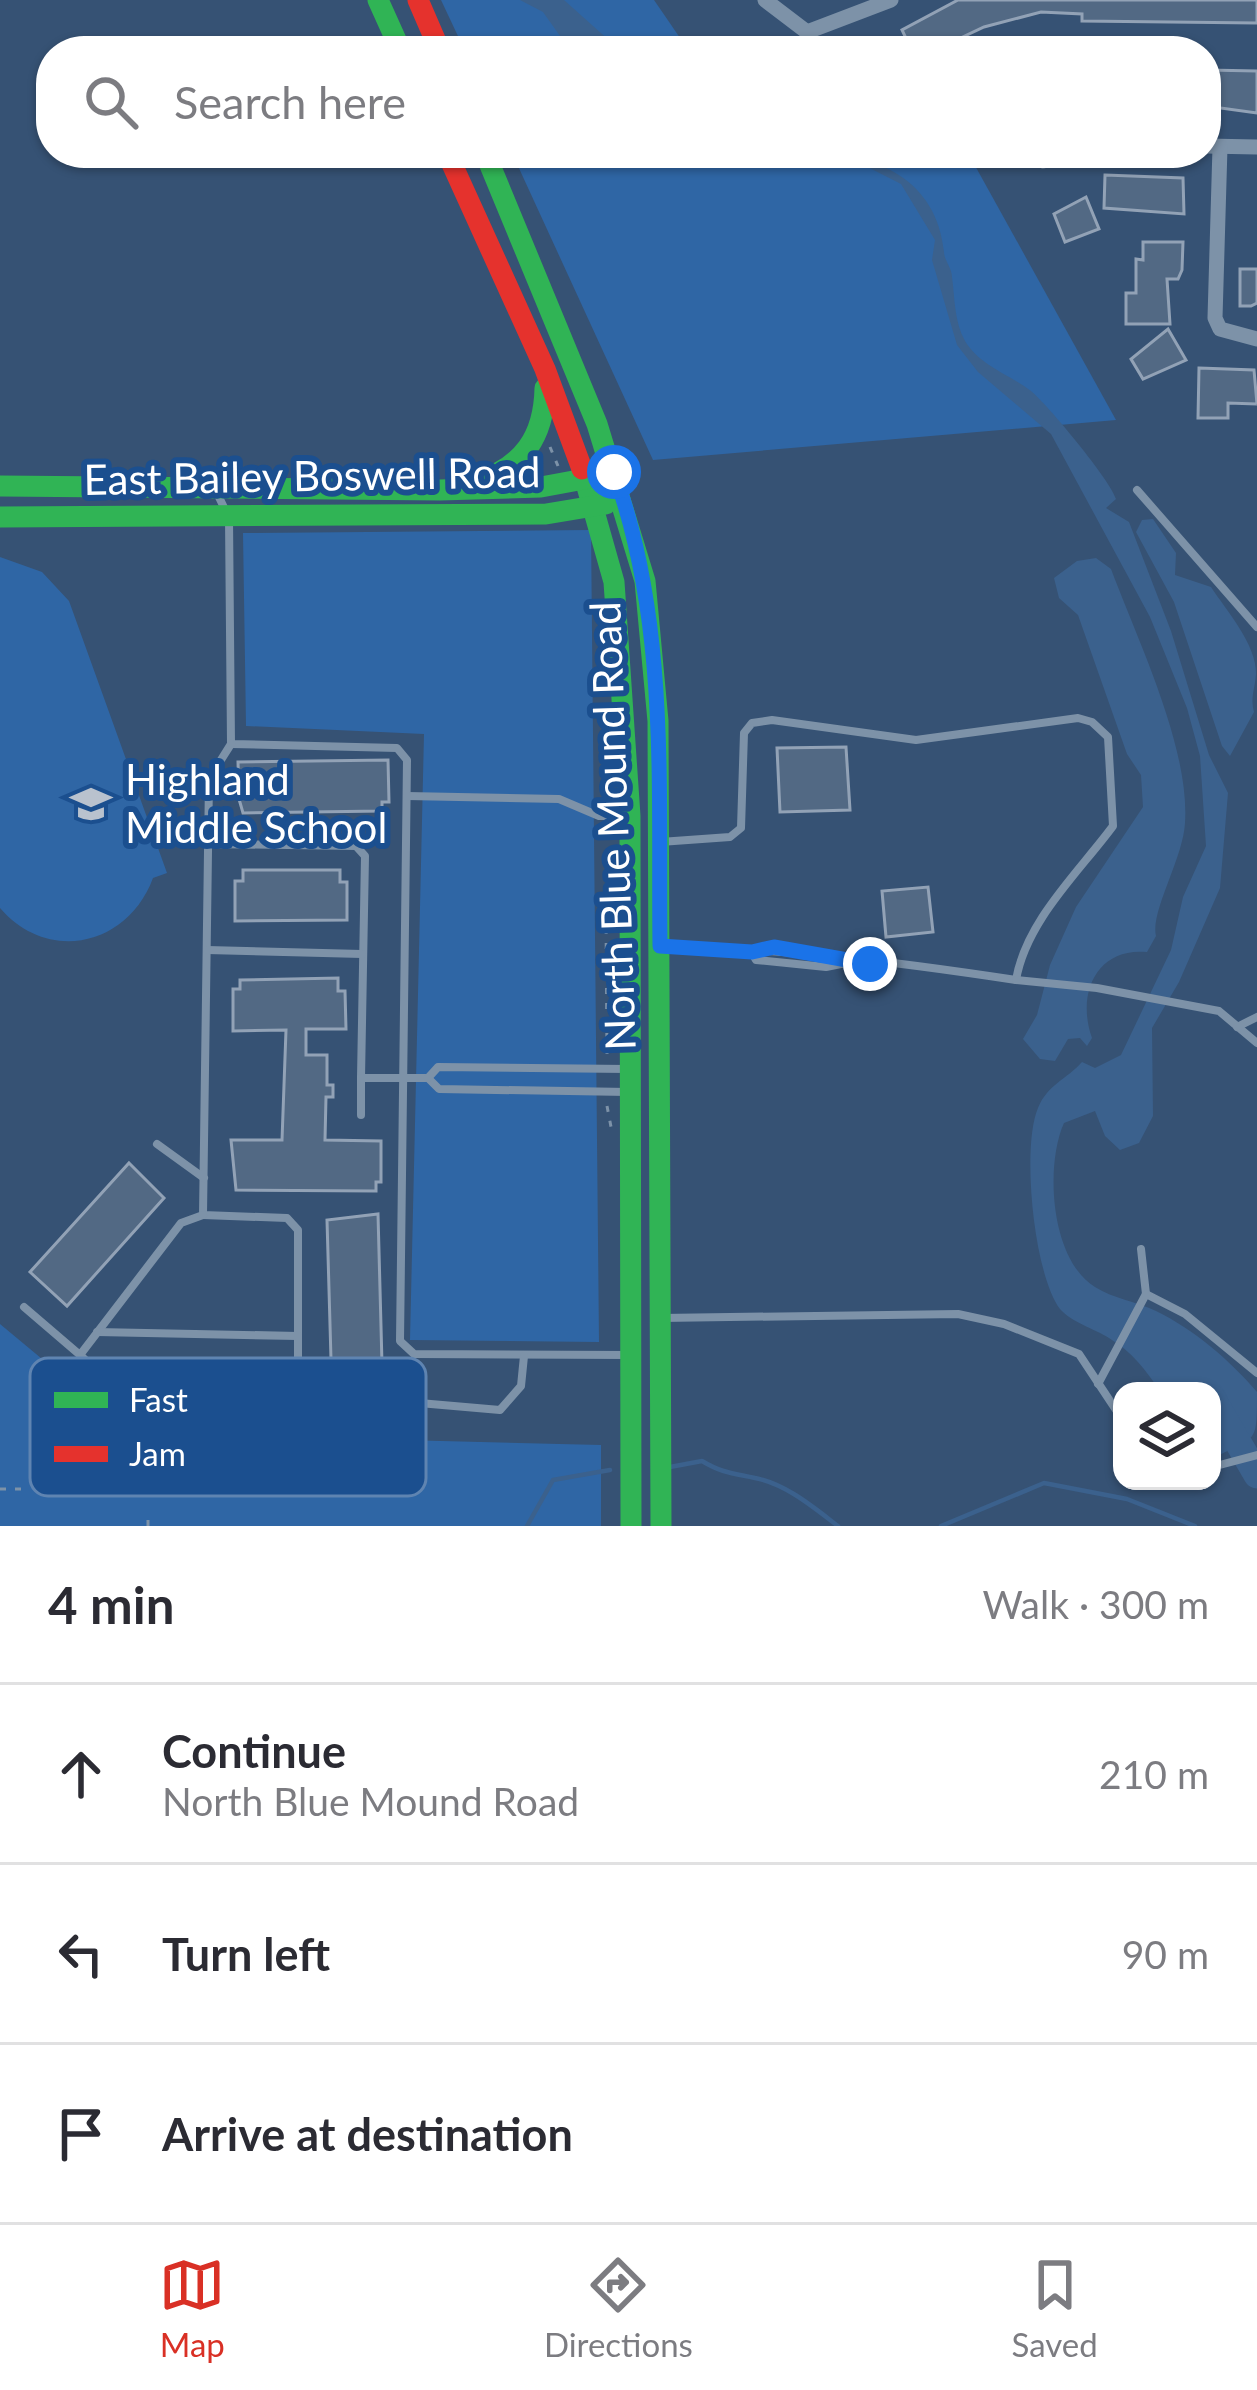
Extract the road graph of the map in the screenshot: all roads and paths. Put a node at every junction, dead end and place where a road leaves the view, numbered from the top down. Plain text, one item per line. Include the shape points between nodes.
1 (378, 0) edge
2 (418, 0) edge
3 (765, 0) edge
4 (891, 0) edge
5 (394, 36) edge
6 (434, 36) edge
7 (1221, 146) edge
8 (1257, 147) edge
9 (454, 168) edge
10 (490, 168) edge
11 (1213, 168) edge
12 (1257, 338) edge
13 (545, 369) junction
14 (550, 445) dead end
15 (560, 470) dead end
16 (614, 472) junction
17 (586, 479) junction
18 (0, 486) edge
19 (53, 487) junction
20 (212, 488) junction
21 (440, 490) junction
22 (1137, 490) dead end
23 (624, 500) junction
24 (0, 504) edge
25 (595, 506) junction
26 (0, 517) edge
27 (229, 518) junction
28 (1257, 627) edge
29 (231, 744) junction
30 (407, 796) junction
31 (630, 815) junction
32 (658, 842) junction
33 (208, 844) junction
34 (613, 873) dead end
35 (660, 946) junction
36 (207, 950) junction
37 (752, 952) junction
38 (362, 954) junction
39 (854, 962) junction
40 (1016, 980) junction
41 (1257, 1017) edge
42 (1237, 1027) junction
43 (1257, 1042) edge
44 (361, 1078) junction
45 (405, 1078) junction
46 (428, 1078) junction
47 (618, 1080) junction
48 (361, 1115) dead end
49 (613, 1138) dead end
50 (158, 1144) dead end
51 (204, 1178) junction
52 (203, 1215) junction
53 (660, 1238) junction
54 (1141, 1249) dead end
55 (1146, 1294) junction
56 (24, 1307) dead end
57 (660, 1318) junction
58 (97, 1332) junction
59 (298, 1336) junction
60 (80, 1355) junction
61 (630, 1355) junction
62 (524, 1356) junction
63 (83, 1358) edge
64 (298, 1358) edge
65 (1257, 1373) edge
66 (1098, 1384) junction
67 (426, 1403) edge
68 (1113, 1406) edge
69 (1257, 1455) edge
70 (1221, 1465) edge
71 (0, 1489) edge
72 (29, 1490) dead end
73 (632, 1520) edge
74 (661, 1520) edge

1 - 5 main road
2 - 6 main road
3 - 4 street via 806,32
7 - 8 street
9 - 13 main road, North Blue Mound Road
10 - 16 main road, North Blue Mound Road
11 - 12 street via 1215,318 1234,336
13 - 17 main road, North Blue Mound Road
13 - 21 main road, North Blue Mound Road via 546,419 527,455 495,478
14 - 15 path
16 - 17 main road, East Bailey Boswell Road
16 - 23 main road, North Blue Mound Road
17 - 21 main road, East Bailey Boswell Road
17 - 25 main road, North Blue Mound Road
18 - 19 main road, East Bailey Boswell Road
19 - 20 main road, East Bailey Boswell Road
19 - 24 main road via 46,503
20 - 21 main road, East Bailey Boswell Road
20 - 27 lane
22 - 28 lane
23 - 25 main road, East Bailey Boswell Road
23 - 32 main road, North Blue Mound Road via 650,629
25 - 27 main road, East Bailey Boswell Road via 546,514
25 - 31 main road, North Blue Mound Road via 614,582
26 - 27 main road, East Bailey Boswell Road
27 - 29 lane
29 - 30 lane via 397,748 407,760
29 - 33 lane via 208,779
30 - 31 lane via 559,799 599,816
30 - 45 lane
31 - 47 main road, North Blue Mound Road
32 - 35 main road, North Blue Mound Road
32 - 40 lane via 730,837 741,828 744,733 752,723 916,740 1043,718 1092,722 1108,737 1113,826 1041,921
33 - 36 lane
33 - 38 lane via 356,846 364,856
34 - 47 path via 606,916
35 - 37 lane
35 - 53 main road, North Blue Mound Road
36 - 38 lane
36 - 51 lane
37 - 39 lane via 816,950
37 - 39 lane via 783,964
38 - 44 lane
39 - 40 lane
40 - 42 lane via 1178,1001 1219,1011
41 - 42 lane
42 - 43 lane
44 - 45 lane
44 - 48 lane
45 - 46 lane
45 - 62 lane via 400,1341 414,1354
46 - 47 lane via 439,1089
46 - 47 lane via 438,1067
47 - 49 path
47 - 53 main road via 640,1070 645,1082 647,1203
47 - 61 main road, North Blue Mound Road
50 - 51 lane
51 - 52 lane
52 - 58 lane via 181,1223
52 - 59 lane via 287,1218 298,1230
53 - 57 main road, North Blue Mound Road
54 - 55 lane
55 - 65 lane
55 - 66 lane
56 - 60 lane
57 - 66 lane via 958,1314 1078,1354
57 - 74 main road, North Blue Mound Road
58 - 59 lane
58 - 60 lane
59 - 64 lane
60 - 63 lane
61 - 62 lane
61 - 73 main road, North Blue Mound Road
62 - 67 lane via 521,1386 500,1409
66 - 68 lane
69 - 70 lane
71 - 72 path

